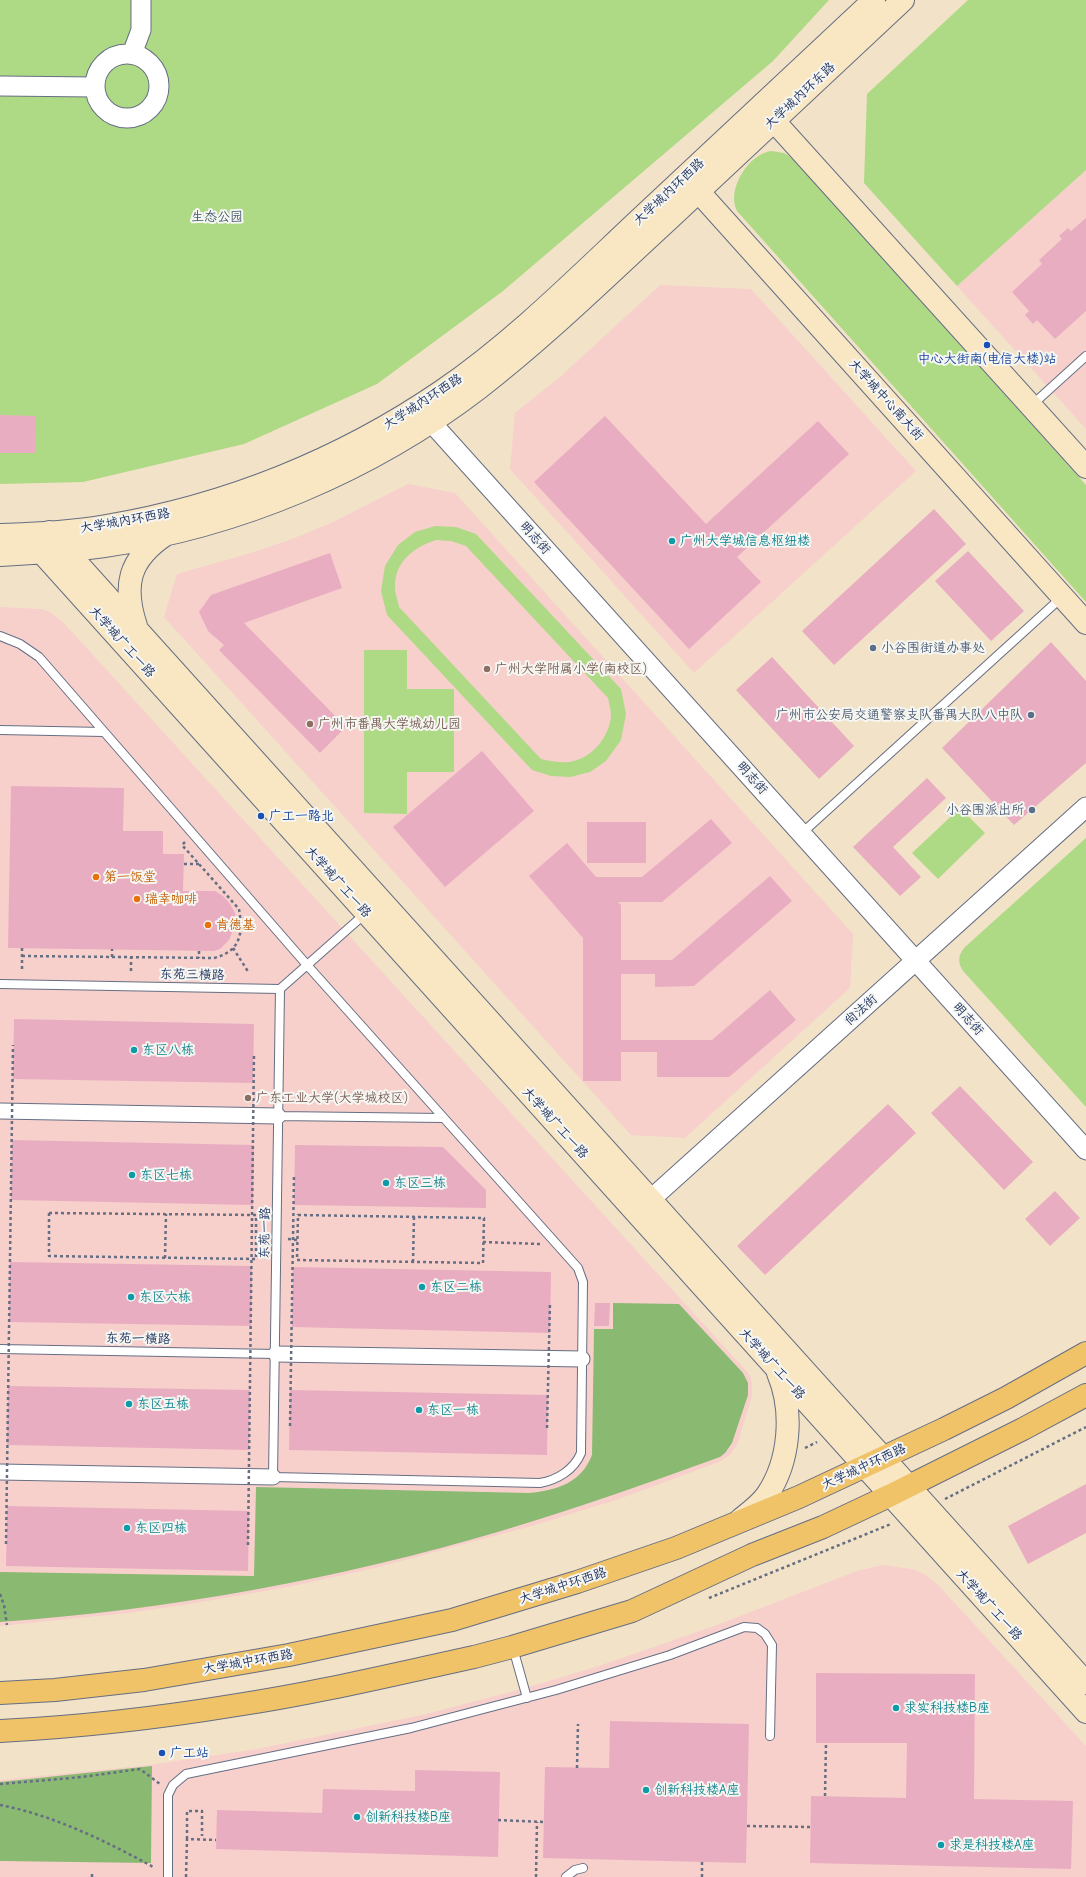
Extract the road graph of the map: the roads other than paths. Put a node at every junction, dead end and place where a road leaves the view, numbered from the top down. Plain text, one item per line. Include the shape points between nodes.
1 (141, 0) edge
2 (874, 0) edge
3 (902, 0) edge
4 (132, 54) junction
5 (0, 86) edge
6 (95, 87) junction
7 (767, 113) junction
8 (692, 184) junction
9 (1086, 356) edge
10 (1031, 406) junction
11 (424, 414) junction
12 (1086, 467) edge
13 (49, 532) junction
14 (25, 534) junction
15 (168, 534) junction
16 (0, 536) edge
17 (66, 551) junction
18 (41, 552) junction
19 (0, 555) edge
20 (1063, 597) junction
21 (1086, 623) edge
22 (138, 631) junction
23 (0, 636) edge
24 (0, 730) edge
25 (104, 732) junction
26 (1086, 807) edge
27 (802, 834) junction
28 (358, 920) dead end
29 (916, 961) junction
30 (307, 965) junction
31 (0, 984) edge
32 (280, 988) junction
33 (0, 1111) edge
34 (278, 1116) junction
35 (442, 1118) junction
36 (1086, 1150) edge
37 (644, 1206) junction
38 (0, 1349) edge
39 (1086, 1353) edge
40 (276, 1354) junction
41 (582, 1359) junction
42 (775, 1367) junction
43 (1086, 1395) edge
44 (874, 1463) junction
45 (0, 1472) edge
46 (274, 1477) junction
47 (900, 1491) junction
48 (739, 1521) junction
49 (512, 1647) junction
50 (1086, 1683) edge
51 (0, 1694) edge
52 (527, 1698) junction
53 (1086, 1712) edge
54 (0, 1731) edge
55 (770, 1736) dead end
56 (583, 1868) dead end
57 (168, 1877) edge
58 (566, 1877) edge

1 - 4 street via 140,30
2 - 7 main road, 大学城内环东路
3 - 7 main road, 大学城内环东路
4 - 6 street via 110,58 96,76
4 - 6 street via 150,63 160,81 156,101 149,110 130,118 110,113 102,106
5 - 6 street
7 - 8 main road, 大学城内环西路
7 - 10 main road
8 - 11 main road, 大学城内环西路 via 466,374
8 - 20 main road, 大学城中心南大街
9 - 10 lane
10 - 12 main road
11 - 13 main road, 大学城内环西路 via 283,477 178,512 103,527
11 - 15 main road, 大学城内环西路 via 362,462 290,495 238,514
11 - 27 street, 明志街
13 - 14 main road, 大学城内环西路
13 - 17 main road, 大学城广工一路
14 - 16 main road, 大学城内环西路
14 - 18 main road, 大学城广工一路
15 - 17 main road, 大学城内环西路
15 - 22 main road via 153,543 143,554 129,583 131,611
17 - 18 main road, 大学城内环西路
17 - 22 main road, 大学城广工一路
18 - 19 main road, 大学城内环西路
18 - 37 main road, 大学城广工一路
20 - 21 main road, 大学城中心南大街
20 - 27 lane
22 - 37 main road, 大学城广工一路
23 - 25 lane via 20,644 39,657
24 - 25 lane
25 - 30 lane
26 - 29 street, 尚法街
27 - 29 street, 明志街
28 - 30 lane
29 - 36 street, 明志街
29 - 37 street, 尚法街
30 - 32 lane
30 - 35 lane
31 - 32 lane, 东苑三横路
32 - 34 lane, 东苑一路
33 - 34 street
34 - 35 lane
34 - 40 lane, 东苑一路
35 - 41 lane via 578,1268 582,1278
37 - 42 main road, 大学城广工一路
37 - 44 main road, 大学城广工一路
38 - 40 lane, 东苑一横路
39 - 44 main road, 大学城中环西路 via 1006,1398
40 - 41 street
40 - 46 lane, 东苑一路
41 - 46 lane via 581,1453 568,1470 547,1482
42 - 44 main road, 大学城广工一路
42 - 48 main road via 783,1385 786,1402 785,1449 780,1467 766,1496
43 - 47 main road via 1023,1430
44 - 47 main road, 大学城广工一路
44 - 48 main road, 大学城中环西路
45 - 46 street
47 - 49 main road via 632,1611
47 - 50 main road, 大学城广工一路
47 - 53 main road, 大学城广工一路
48 - 51 main road, 大学城中环西路 via 669,1550 578,1582 452,1620 303,1652 144,1680
49 - 52 lane
49 - 54 main road via 395,1674 238,1705 140,1719
52 - 55 lane via 670,1655 744,1628 757,1628 765,1634 772,1645
52 - 57 lane via 411,1728 186,1774 173,1785 168,1796
56 - 58 lane

